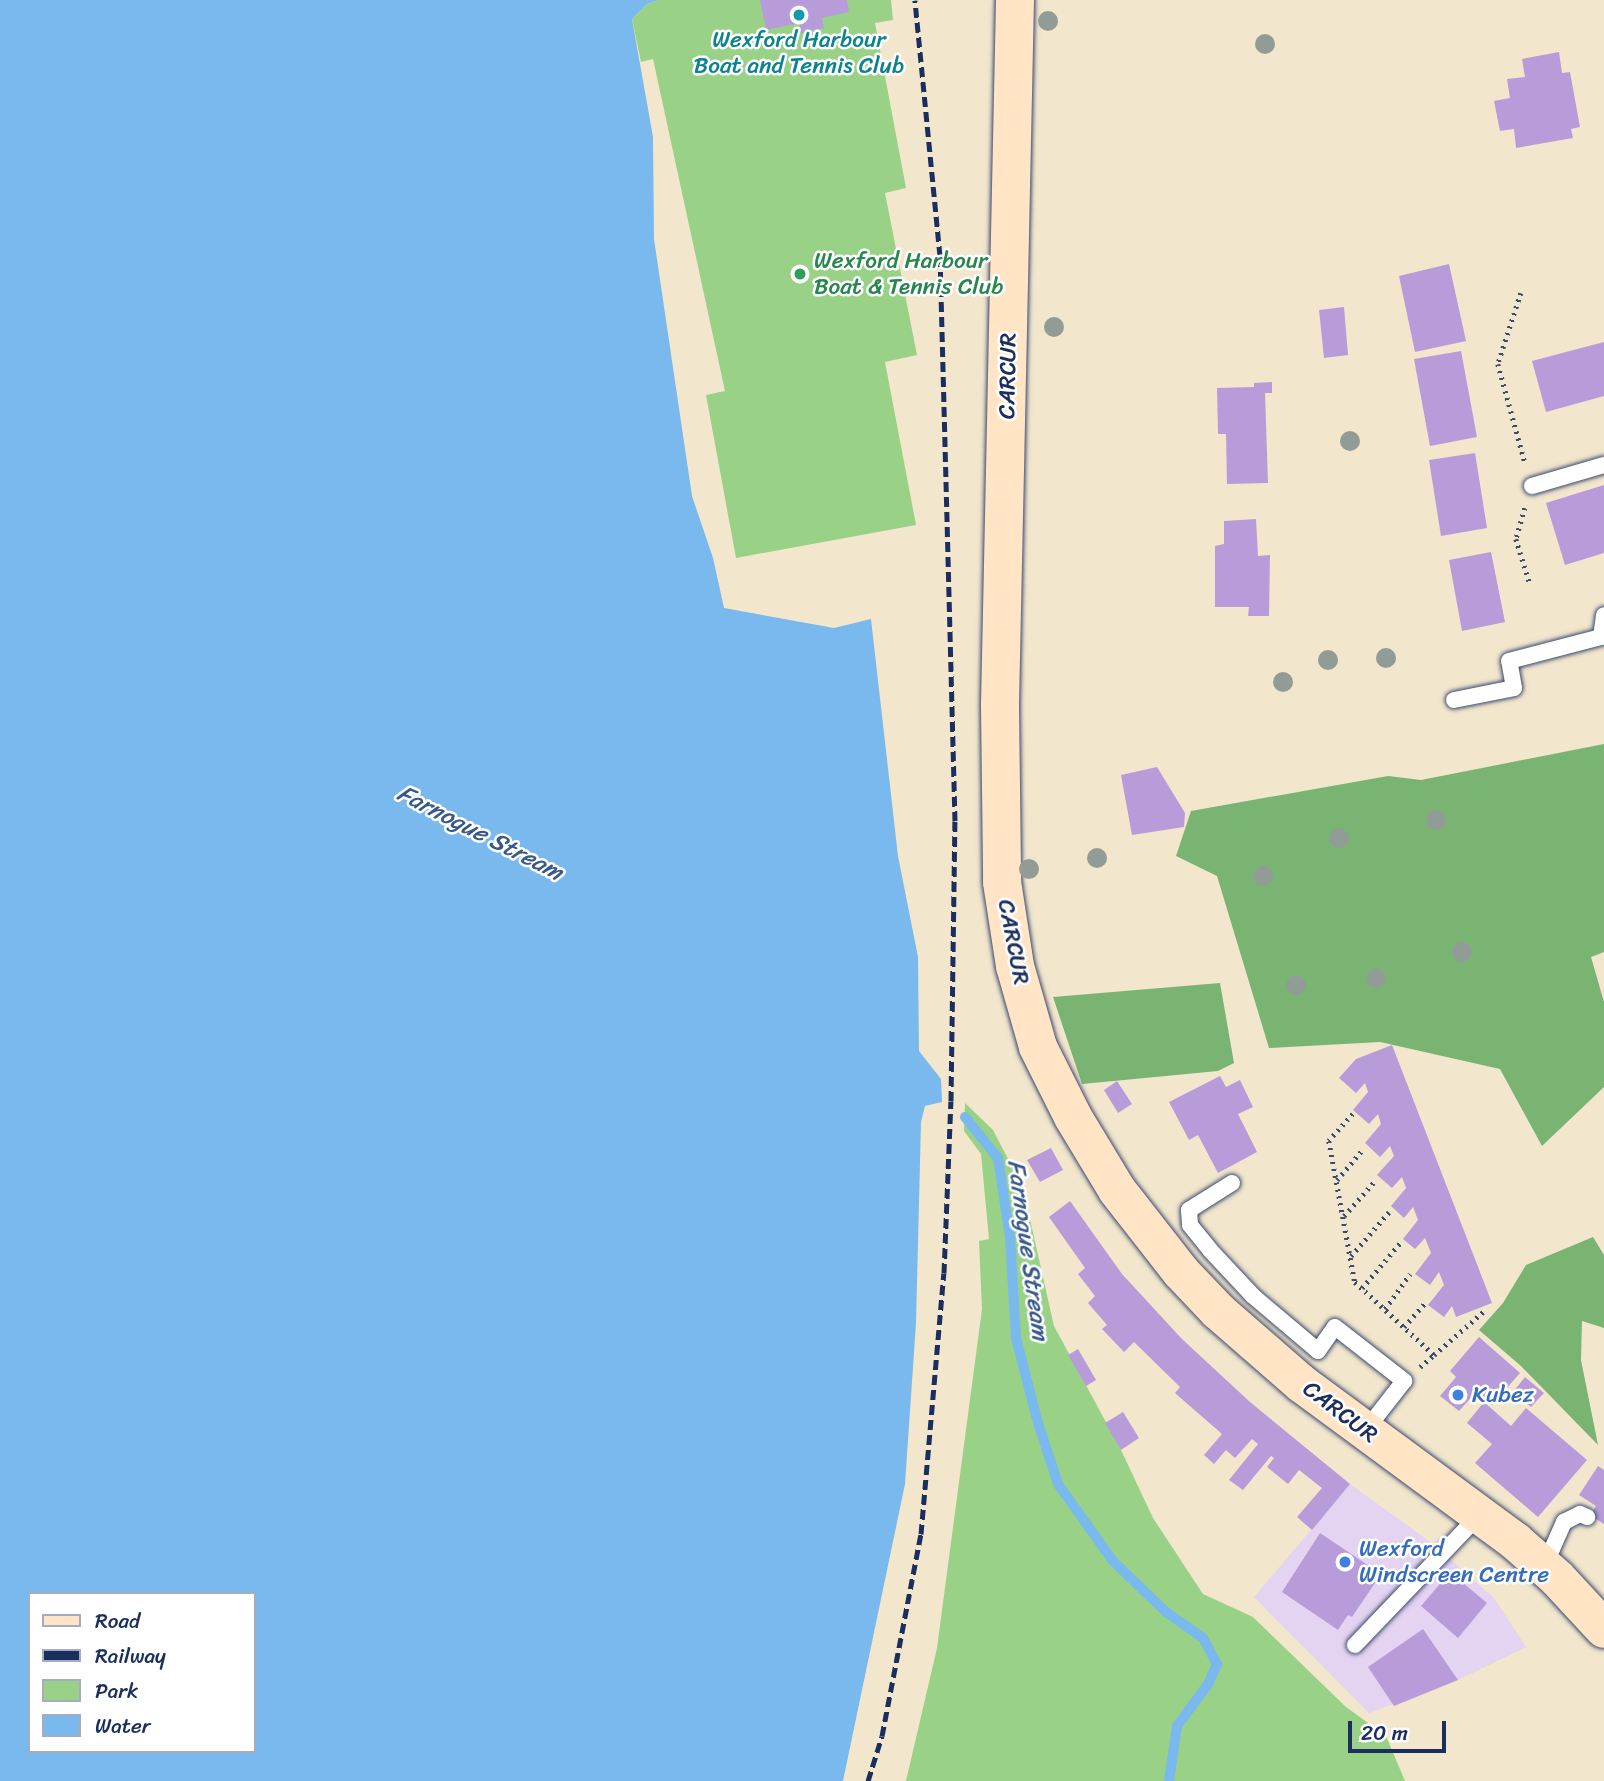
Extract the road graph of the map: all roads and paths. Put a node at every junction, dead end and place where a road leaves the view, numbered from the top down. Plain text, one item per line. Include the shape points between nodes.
1 (1015, 6) edge
2 (1521, 293) dead end
3 (1604, 465) edge
4 (1532, 485) junction
5 (1530, 584) dead end
6 (1604, 615) edge
7 (1454, 700) dead end
8 (1353, 1114) dead end
9 (1362, 1150) dead end
10 (1336, 1180) junction
11 (1375, 1181) dead end
12 (1232, 1183) dead end
13 (1388, 1212) dead end
14 (1343, 1217) junction
15 (1400, 1243) dead end
16 (1350, 1256) junction
17 (1410, 1274) dead end
18 (1362, 1288) junction
19 (1425, 1303) dead end
20 (1385, 1310) junction
21 (1484, 1311) dead end
22 (1404, 1327) junction
23 (1365, 1431) junction
24 (1480, 1514) junction
25 (1587, 1517) dead end
26 (1540, 1563) junction
27 (1604, 1629) edge
28 (1355, 1645) dead end

1 - 23 main road, CARCUR via 1001,318 1000,706 1002,882 1015,966 1038,1047 1117,1190 1181,1272 1256,1346
2 - 4 path via 1498,364
3 - 4 lane
4 - 5 path via 1516,539
6 - 7 lane via 1601,637 1509,661 1514,688
8 - 10 path via 1329,1140
9 - 10 path
10 - 14 path
11 - 14 path
12 - 23 lane via 1189,1210 1190,1225 1210,1250 1253,1296 1318,1351 1335,1327 1404,1381
13 - 16 path
14 - 16 path
15 - 18 path
16 - 18 path via 1355,1282
17 - 20 path
18 - 20 path
19 - 22 path
20 - 22 path
21 - 22 path via 1434,1355
23 - 24 main road, CARCUR
24 - 26 main road, CARCUR
24 - 28 lane
25 - 26 lane via 1580,1514 1564,1522
26 - 27 main road, CARCUR

